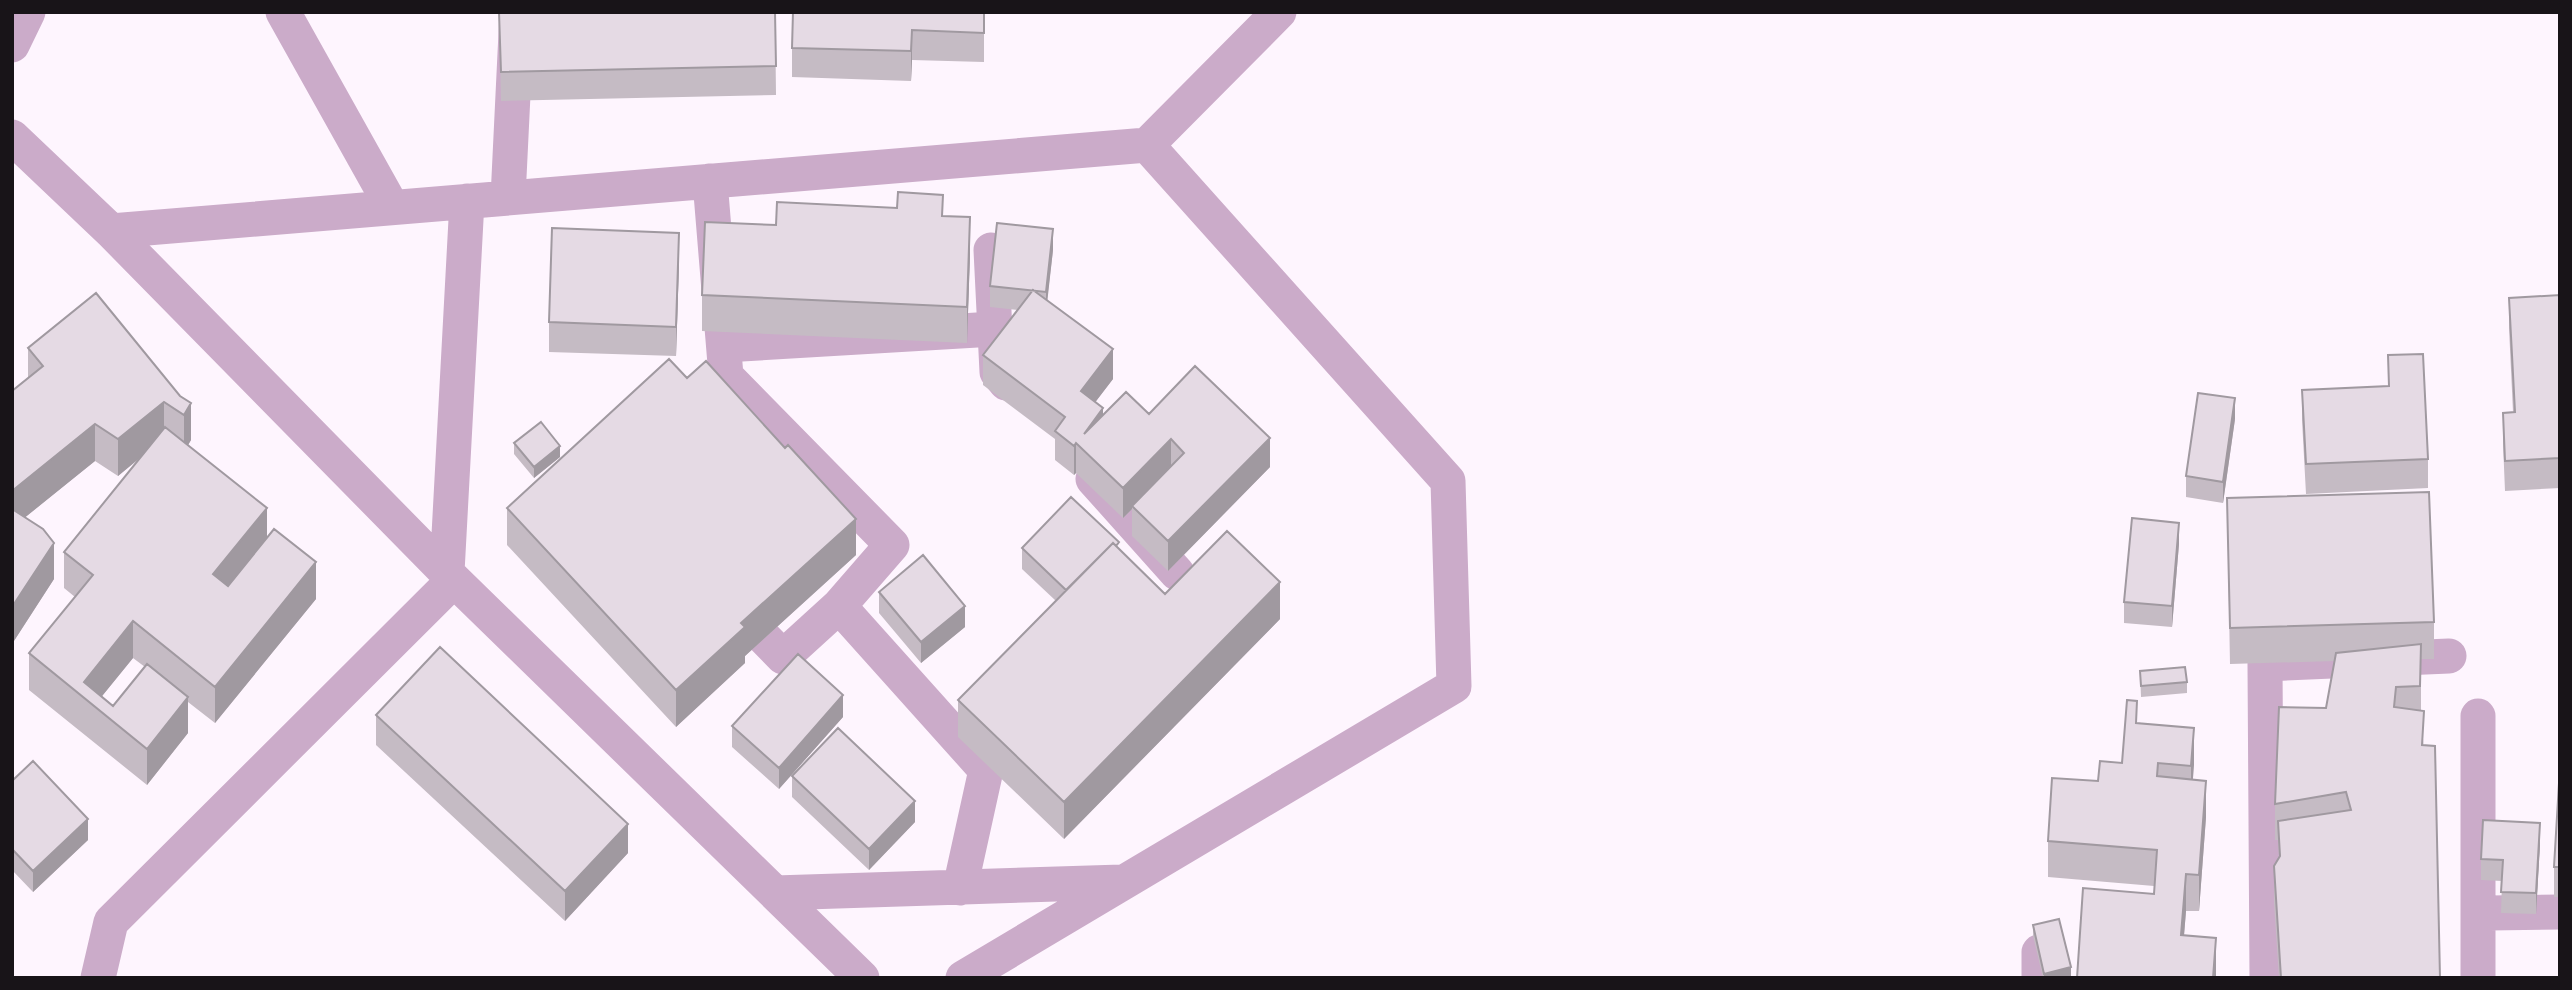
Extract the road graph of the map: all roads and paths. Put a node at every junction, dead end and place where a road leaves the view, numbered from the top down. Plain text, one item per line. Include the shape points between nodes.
1 (28, 12) edge
2 (283, 12) edge
3 (517, 12) edge
4 (1279, 12) edge
5 (12, 45) edge
6 (12, 137) edge
7 (1147, 145) junction
8 (710, 181) junction
9 (508, 198) junction
10 (467, 201) junction
11 (392, 207) junction
12 (111, 231) junction
13 (991, 250) edge
14 (994, 329) junction
15 (724, 345) junction
16 (1024, 403) edge
17 (1069, 453) edge
18 (1177, 573) dead end
19 (451, 576) junction
20 (709, 582) edge
21 (839, 606) junction
22 (2449, 656) dead end
23 (2478, 716) dead end
24 (1124, 882) junction
25 (960, 888) junction
26 (775, 893) junction
27 (2560, 912) edge
28 (2478, 913) junction
29 (98, 978) edge
30 (862, 978) edge
31 (963, 978) edge
32 (2267, 978) edge
33 (2478, 978) edge

1 - 5 street
2 - 11 street
3 - 9 street
4 - 7 street
6 - 12 street
7 - 8 street
7 - 24 street via 1448,481 1454,686
8 - 9 street
8 - 15 street
9 - 10 street
10 - 11 street
10 - 19 street
11 - 12 street
12 - 19 street
13 - 14 street
14 - 15 street
14 - 16 street via 997,372
15 - 21 street via 726,376 892,545
17 - 18 street
19 - 26 street
19 - 29 street via 111,922
20 - 21 street via 783,657
21 - 25 street via 986,770
22 - 32 street via 2265,664
23 - 28 street
24 - 25 street
24 - 31 street
25 - 26 street
26 - 30 street
27 - 28 street
28 - 33 street

